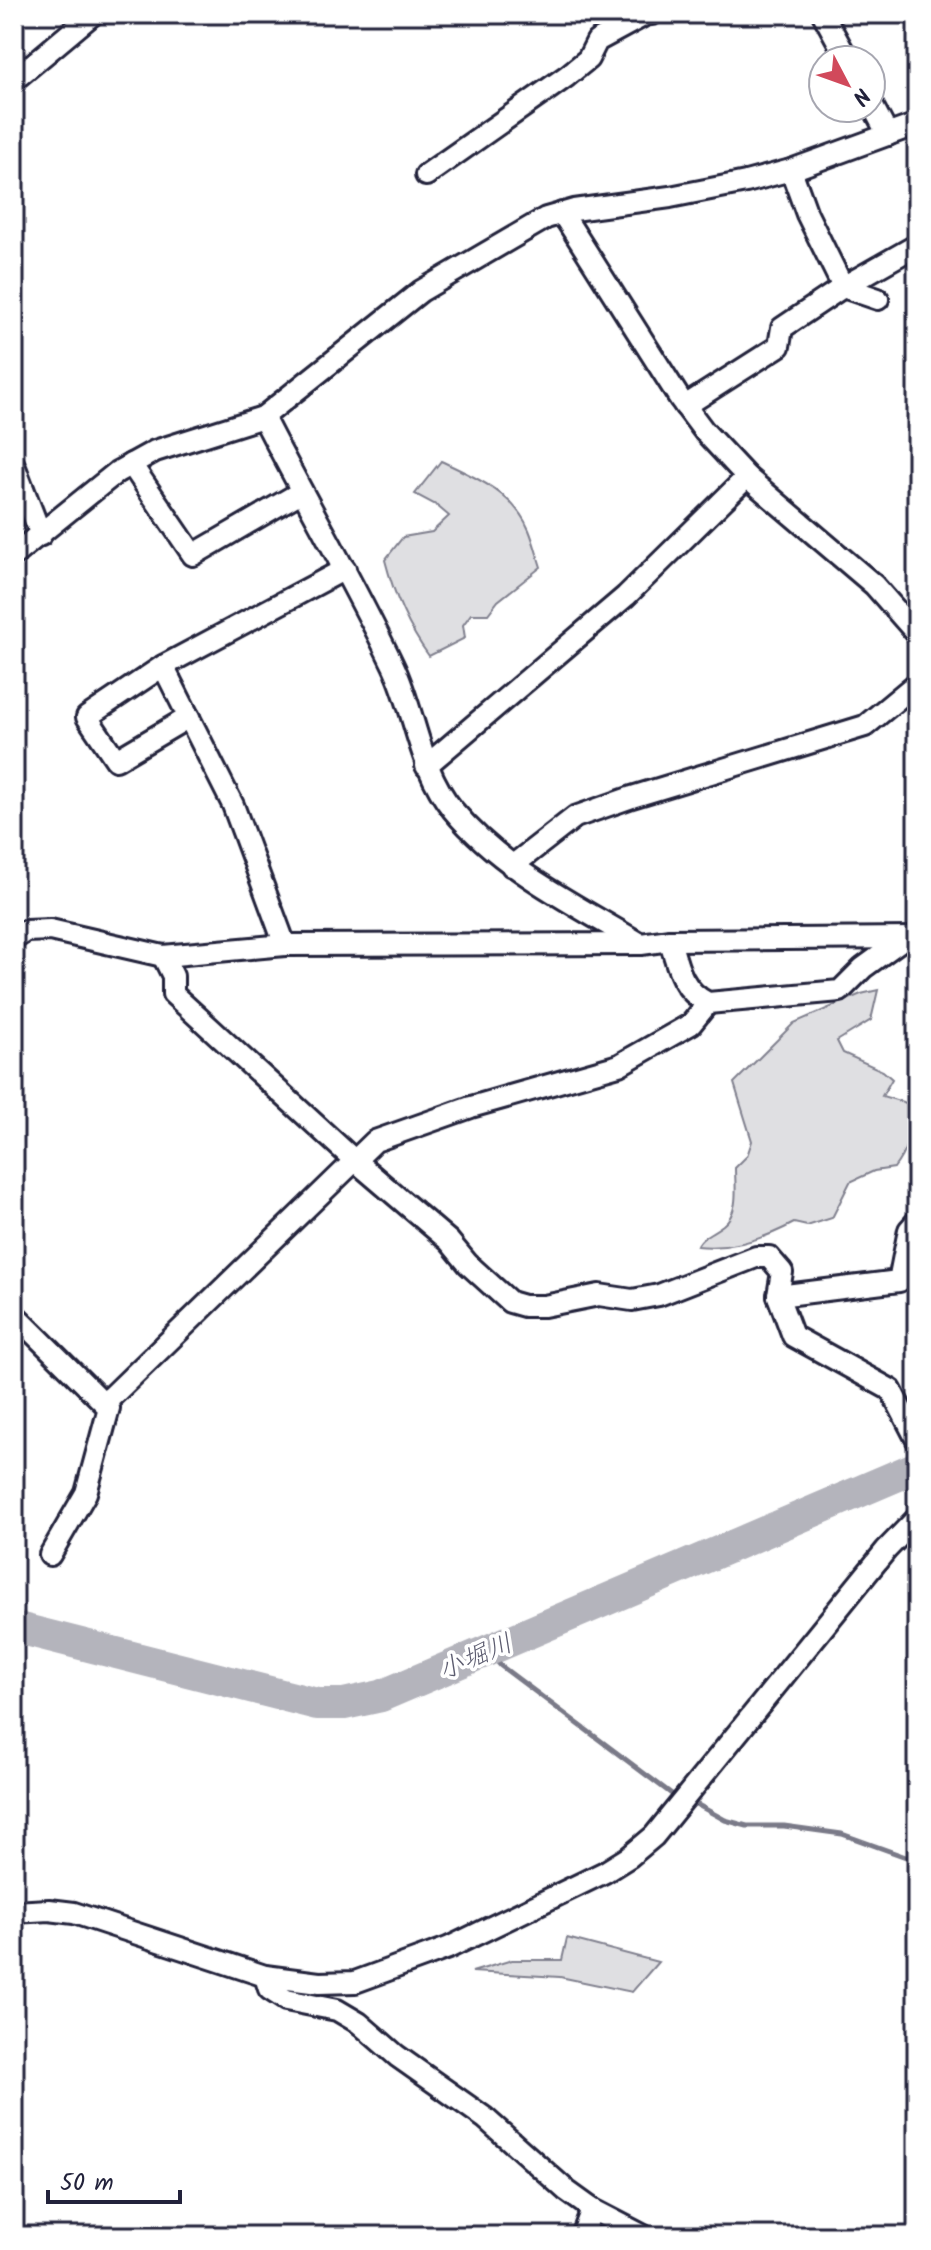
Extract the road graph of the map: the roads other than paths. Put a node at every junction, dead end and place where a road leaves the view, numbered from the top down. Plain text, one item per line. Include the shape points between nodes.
1 (93, 14) edge
2 (652, 14) edge
3 (823, 14) edge
4 (839, 44) edge
5 (14, 80) edge
6 (882, 124) edge
7 (917, 124) edge
8 (888, 135) junction
9 (791, 170) junction
10 (426, 175) dead end
11 (562, 213) junction
12 (917, 245) edge
13 (843, 287) junction
14 (878, 299) dead end
15 (685, 406) junction
16 (263, 417) junction
17 (131, 464) junction
18 (14, 465) edge
19 (747, 477) junction
20 (301, 492) junction
21 (41, 535) junction
22 (14, 555) edge
23 (345, 569) junction
24 (917, 634) edge
25 (163, 666) junction
26 (917, 683) edge
27 (189, 717) junction
28 (426, 766) junction
29 (512, 866) junction
30 (910, 938) edge
31 (14, 939) edge
32 (670, 940) junction
33 (641, 944) junction
34 (285, 945) junction
35 (163, 956) junction
36 (708, 1003) junction
37 (353, 1159) junction
38 (917, 1221) edge
39 (778, 1296) junction
40 (14, 1314) edge
41 (105, 1403) junction
42 (917, 1440) edge
43 (917, 1518) edge
44 (50, 1555) dead end
45 (14, 1912) edge
46 (265, 1976) junction
47 (592, 2209) junction
48 (582, 2236) edge
49 (644, 2236) edge

1 - 5 street
2 - 10 street via 597,41 588,59 567,76
3 - 4 street
6 - 8 street
7 - 8 street
8 - 9 street
9 - 11 street via 670,197
9 - 13 street
11 - 15 street
11 - 16 street via 421,291
12 - 13 street
13 - 14 street
13 - 15 street via 782,328 779,346
15 - 19 street
16 - 17 street via 155,451
16 - 20 street
17 - 20 street via 193,555
17 - 21 street
18 - 21 street
19 - 24 street via 874,585
19 - 28 street via 626,596
20 - 23 street
21 - 22 street
23 - 25 street
23 - 28 street via 395,668
25 - 27 street
25 - 27 street via 87,717 116,760
26 - 29 street via 865,726 575,817
27 - 34 street via 233,805
28 - 29 street via 452,809
29 - 33 street
30 - 32 street
30 - 36 street via 863,968 840,991
31 - 35 street via 26,931 50,930
32 - 33 street
32 - 36 street via 681,978
33 - 34 street
34 - 35 street
35 - 37 street via 173,976 173,994
36 - 37 street via 691,1024 619,1065 471,1107 375,1141
37 - 39 street via 449,1241 510,1302 544,1306 599,1295 632,1300 659,1295 756,1257 769,1257 779,1266
37 - 41 street
38 - 39 street via 909,1230 899,1281
39 - 42 street via 793,1336 891,1390
40 - 41 street
41 - 44 street via 109,1408 86,1493
43 - 46 street via 654,1836 629,1857 567,1892 399,1968 355,1982
45 - 46 street via 74,1913
46 - 47 street via 269,1989 286,2000 337,2010 359,2023 485,2118
47 - 48 street
47 - 49 street

